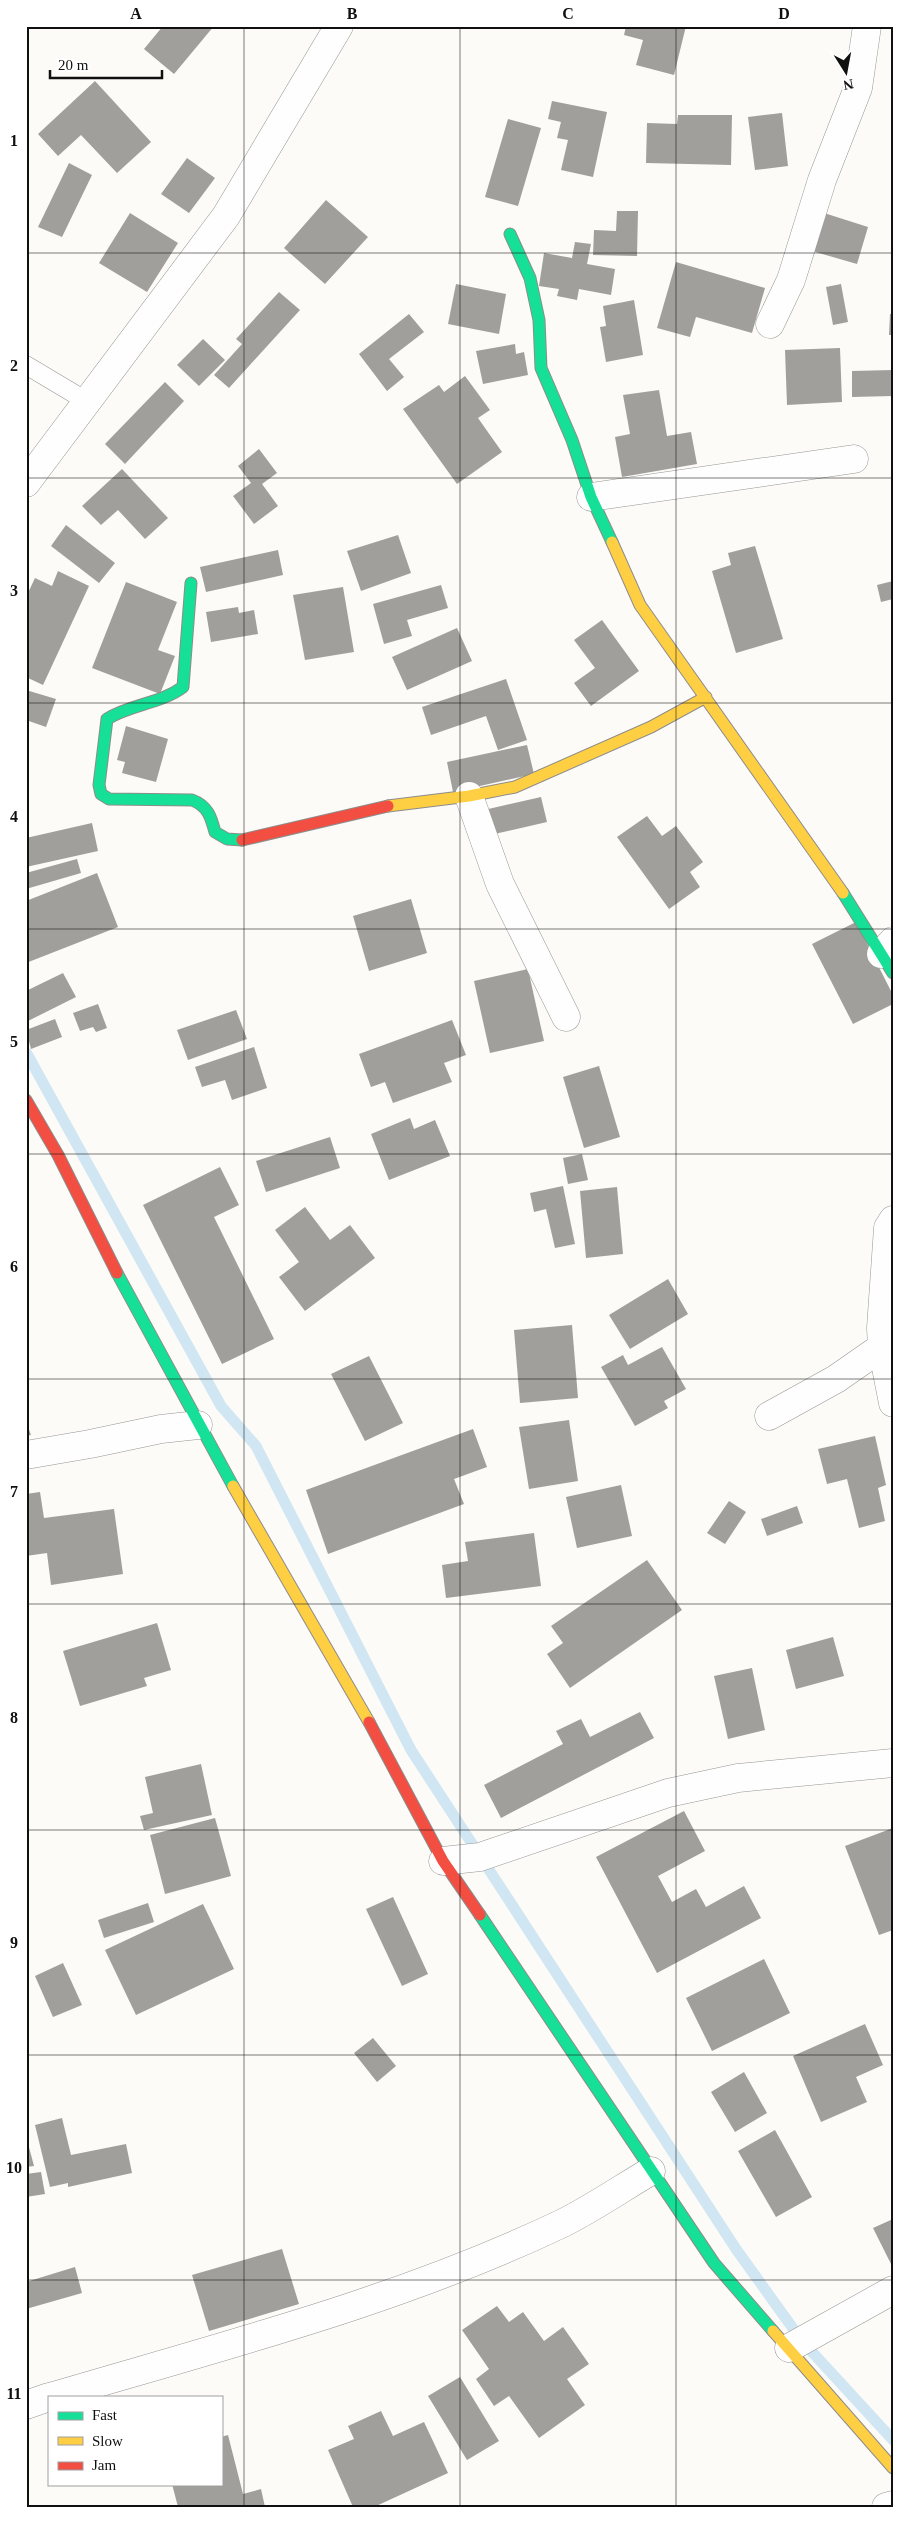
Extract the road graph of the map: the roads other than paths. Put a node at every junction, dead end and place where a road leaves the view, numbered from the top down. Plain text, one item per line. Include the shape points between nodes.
1 (339, 26) edge
2 (867, 26) edge
3 (510, 234) dead end
4 (770, 324) dead end
5 (26, 365) edge
6 (88, 402) junction
7 (854, 459) dead end
8 (26, 483) edge
9 (591, 496) junction
10 (191, 582) dead end
11 (706, 697) junction
12 (469, 796) junction
13 (889, 956) edge
14 (566, 1017) dead end
15 (26, 1100) edge
16 (893, 1220) edge
17 (882, 1347) junction
18 (893, 1403) edge
19 (770, 1416) dead end
20 (198, 1425) junction
21 (26, 1455) edge
22 (893, 1764) edge
23 (443, 1862) junction
24 (651, 2171) junction
25 (893, 2290) edge
26 (789, 2348) junction
27 (52, 2396) edge
28 (48, 2397) edge
29 (26, 2405) edge
30 (893, 2468) edge
31 (893, 2504) edge
32 (886, 2507) edge

1 - 6 street via 226,216
2 - 4 street via 858,88 822,180 791,280
3 - 9 street via 530,278 538,320 541,368 572,440
5 - 6 lane
6 - 8 street
7 - 9 street
9 - 11 street via 640,606
10 - 12 street via 183,687 172,696 118,711 107,719 98,785 101,794 109,799 192,800 203,803 210,813 215,832 227,839 243,840 408,802
11 - 12 street via 651,727 515,787
11 - 13 street
12 - 14 street via 500,884
15 - 20 street via 58,1154 133,1306
16 - 17 street via 888,1228
17 - 18 street
17 - 19 street via 836,1379
20 - 21 street
20 - 23 street via 392,1762
22 - 23 street via 801,1771 720,1782 649,1799 480,1857
23 - 24 street
24 - 26 street via 714,2263
24 - 27 street via 564,2222 460,2267 312,2319
25 - 26 street
26 - 30 street
28 - 29 street
31 - 32 street

